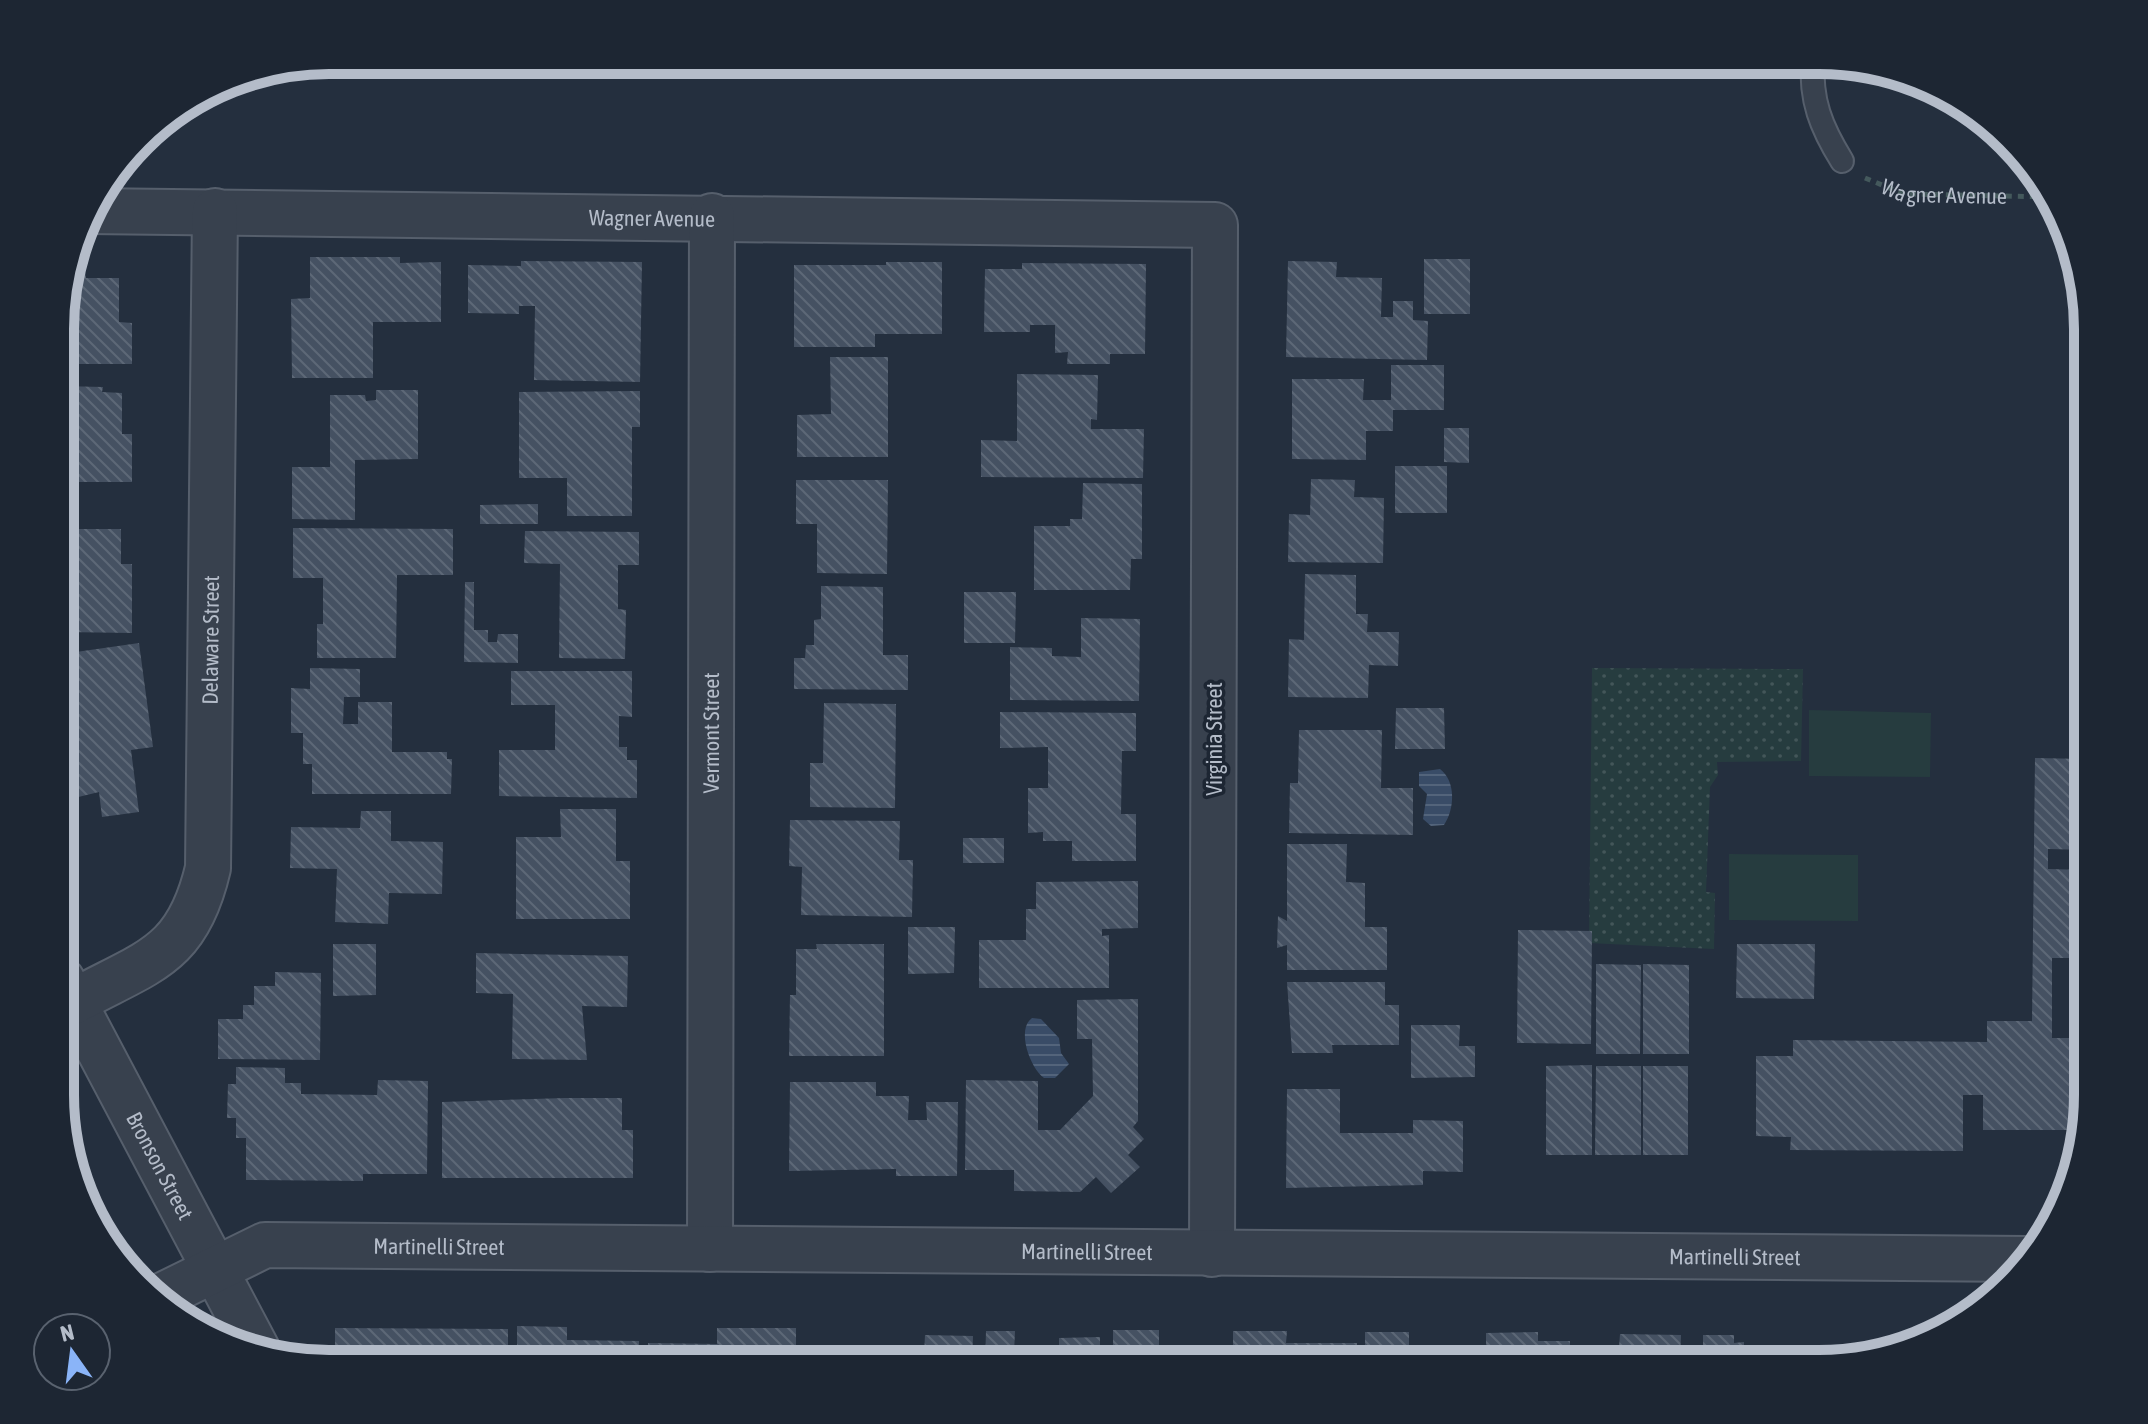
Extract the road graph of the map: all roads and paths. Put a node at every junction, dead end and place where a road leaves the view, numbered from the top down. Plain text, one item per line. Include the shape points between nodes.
1 (1814, 74) edge
2 (1842, 161) joint
3 (2036, 197) edge
4 (103, 211) edge
5 (215, 211) junction
6 (712, 216) junction
7 (1215, 225) joint
8 (74, 989) edge
9 (74, 1002) edge
10 (710, 1249) junction
11 (1212, 1254) junction
12 (2013, 1259) edge
13 (215, 1268) junction
14 (168, 1292) edge
15 (251, 1337) edge

1 - 2 lane via 1815,107
2 - 3 path, Wagner Avenue via 1871,182 1904,194
4 - 5 street, Wagner Avenue
5 - 6 street, Wagner Avenue
5 - 8 street, Delaware Street via 208,868 194,916 182,936 140,966
6 - 7 street, Wagner Avenue
6 - 10 street, Vermont Street
7 - 11 street, Virginia Street
9 - 13 street, Bronson Street
10 - 11 street, Martinelli Street
10 - 13 street, Martinelli Street via 265,1245
11 - 12 street, Martinelli Street
13 - 14 street, Martinelli Street
13 - 15 street, Bronson Street

